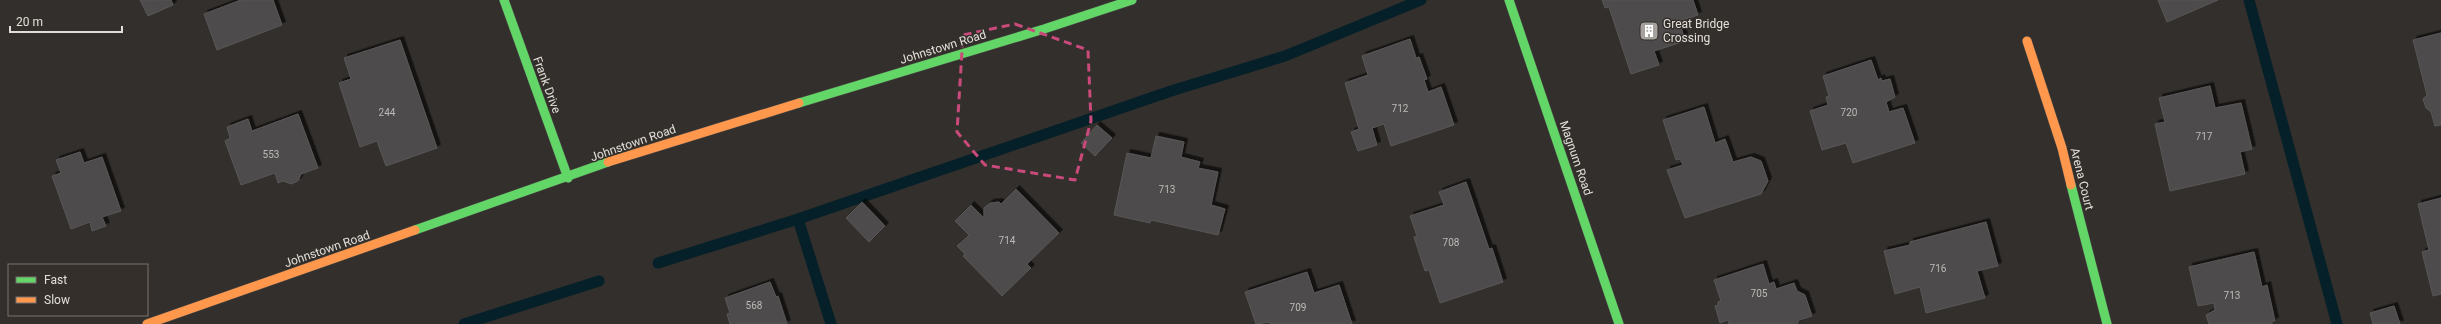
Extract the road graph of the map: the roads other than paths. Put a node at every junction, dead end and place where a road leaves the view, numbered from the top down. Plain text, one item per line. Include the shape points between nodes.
1 (504, 0) edge
2 (1132, 0) edge
3 (1509, 0) edge
4 (2027, 41) dead end
5 (568, 178) junction
6 (147, 324) edge
7 (1619, 324) edge
8 (2107, 324) edge

1 - 5 main road, Frank Drive
2 - 5 main road, Johnstown Road via 646,150
3 - 7 main road, Magnum Road
4 - 8 main road, Arena Court via 2062,148
5 - 6 main road, Johnstown Road

